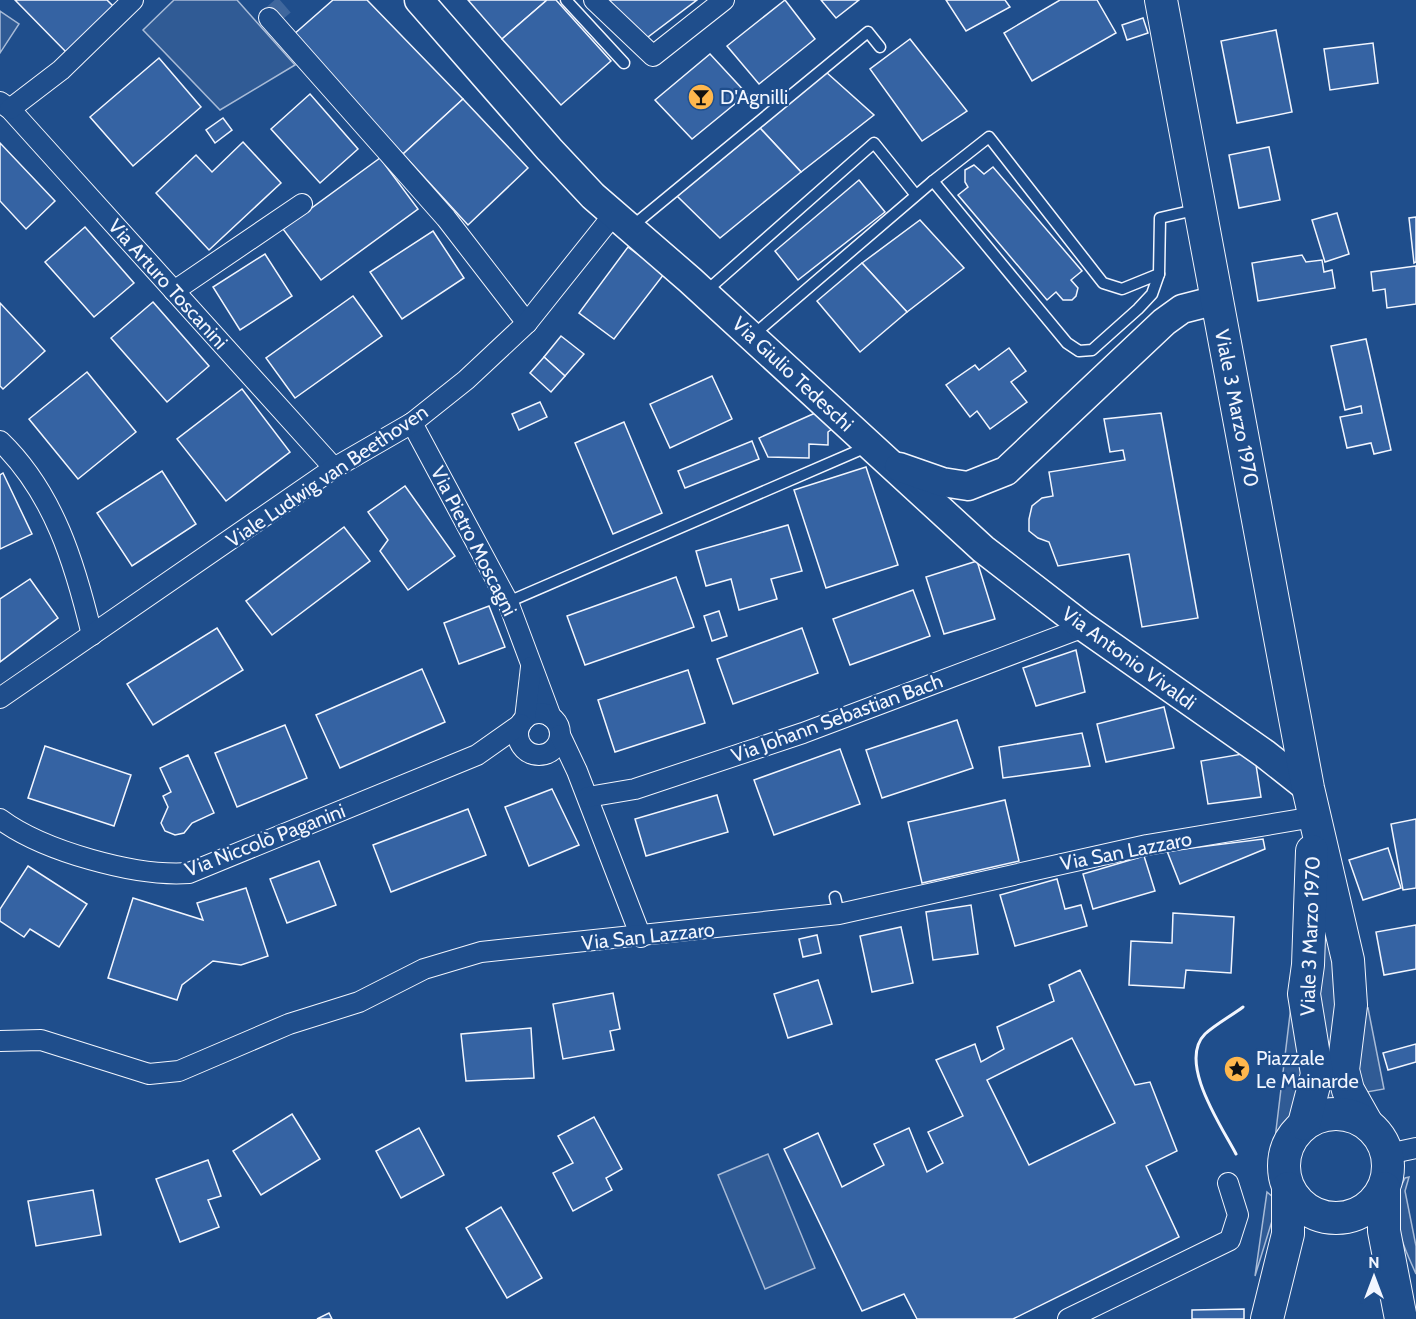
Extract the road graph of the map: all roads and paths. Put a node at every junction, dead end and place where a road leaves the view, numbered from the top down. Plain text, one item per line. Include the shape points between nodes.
1 (133, 0) edge
2 (419, 0) edge
3 (566, 0) edge
4 (594, 0) edge
5 (724, 0) edge
6 (1161, 0) edge
7 (269, 18) dead end
8 (880, 47) dead end
9 (624, 63) dead end
10 (5, 106) edge
11 (933, 181) junction
12 (915, 194) junction
13 (302, 204) dead end
14 (1199, 209) junction
15 (622, 221) junction
16 (1159, 274) junction
17 (174, 291) junction
18 (704, 293) junction
19 (1217, 300) junction
20 (527, 323) junction
21 (751, 336) junction
22 (412, 423) junction
23 (0, 441) edge
24 (881, 455) junction
25 (334, 468) junction
26 (968, 486) junction
27 (954, 521) junction
28 (508, 602) junction
29 (1084, 627) junction
30 (92, 635) junction
31 (532, 661) junction
32 (1, 699) edge
33 (551, 717) junction
34 (523, 722) junction
35 (560, 735) junction
36 (544, 755) junction
37 (588, 797) junction
38 (1311, 802) junction
39 (0, 819) edge
40 (641, 937) junction
41 (0, 1041) edge
42 (1366, 1122) junction
43 (1304, 1124) junction
44 (1402, 1151) edge
45 (1228, 1183) dead end
46 (1288, 1188) junction
47 (1384, 1188) junction
48 (1068, 1319) edge
49 (1267, 1319) edge
50 (1401, 1319) edge

1 - 10 street via 61,70
2 - 15 street, Via Giulio Tedeschi via 549,150
3 - 9 lane
4 - 5 street via 653,56
6 - 14 main road, Viale 3 Marzo 1970
7 - 20 street via 446,218
8 - 15 lane via 868,32
10 - 17 street, Via Arturo Toscanini
11 - 12 lane
11 - 16 lane via 989,137 1103,283 1122,288
11 - 16 lane via 1067,343 1079,351 1092,350 1138,309 1152,294
12 - 18 lane via 874,144
12 - 21 lane
13 - 17 street
14 - 16 lane via 1160,218
14 - 19 main road, Viale 3 Marzo 1970
15 - 18 street, Via Giulio Tedeschi
15 - 20 street, Viale Ludwig van Beethoven
17 - 25 street, Via Arturo Toscanini
18 - 21 street, Via Giulio Tedeschi
19 - 26 street via 1182,309 1164,322 1006,471
19 - 38 main road, Viale 3 Marzo 1970
20 - 22 street, Viale Ludwig van Beethoven
21 - 24 street, Via Giulio Tedeschi
22 - 25 street, Viale Ludwig van Beethoven
22 - 28 street, Via Pietro Moscagni
23 - 30 street via 54,513 77,573
24 - 26 street, Via Giulio Tedeschi via 942,482
24 - 27 street, Via Antonio Vivaldi
24 - 28 lane
25 - 30 street, Viale Ludwig van Beethoven
26 - 27 street via 957,497
27 - 29 street, Via Antonio Vivaldi via 983,549
28 - 31 street, Via Pietro Moscagni
29 - 37 street, Via Johann Sebastian Bach via 803,733 635,789
29 - 38 street, Via Antonio Vivaldi via 1265,754
30 - 32 street, Viale Ludwig van Beethoven
31 - 33 street, Via Pietro Moscagni
31 - 34 street, Via Pietro Moscagni
33 - 34 street via 538,713
33 - 35 street via 560,728
34 - 36 street via 518,731 521,745 531,754
34 - 39 street, Via Niccolò Paganini via 477,755 189,873 142,872 92,859 32,839
35 - 36 street via 556,748
35 - 37 street
36 - 37 street via 568,773
37 - 40 street
38 - 40 street, Via San Lazzaro via 1147,845 837,905
38 - 42 main road, Viale 3 Marzo 1970 via 1351,982 1343,1070 1348,1090
38 - 43 main road, Viale 3 Marzo 1970 via 1304,994 1317,1074
40 - 41 street, Via San Lazzaro via 481,952 424,969 359,1002 289,1024 179,1071 149,1074 41,1040
42 - 43 main road via 1335,1113
42 - 44 main road via 1384,1142
43 - 46 main road via 1285,1153 1283,1171
44 - 47 main road
45 - 48 street via 1238,1215 1230,1240
46 - 47 main road via 1305,1207 1328,1218 1361,1212 1375,1202
46 - 49 main road via 1288,1234
47 - 50 main road via 1384,1231

